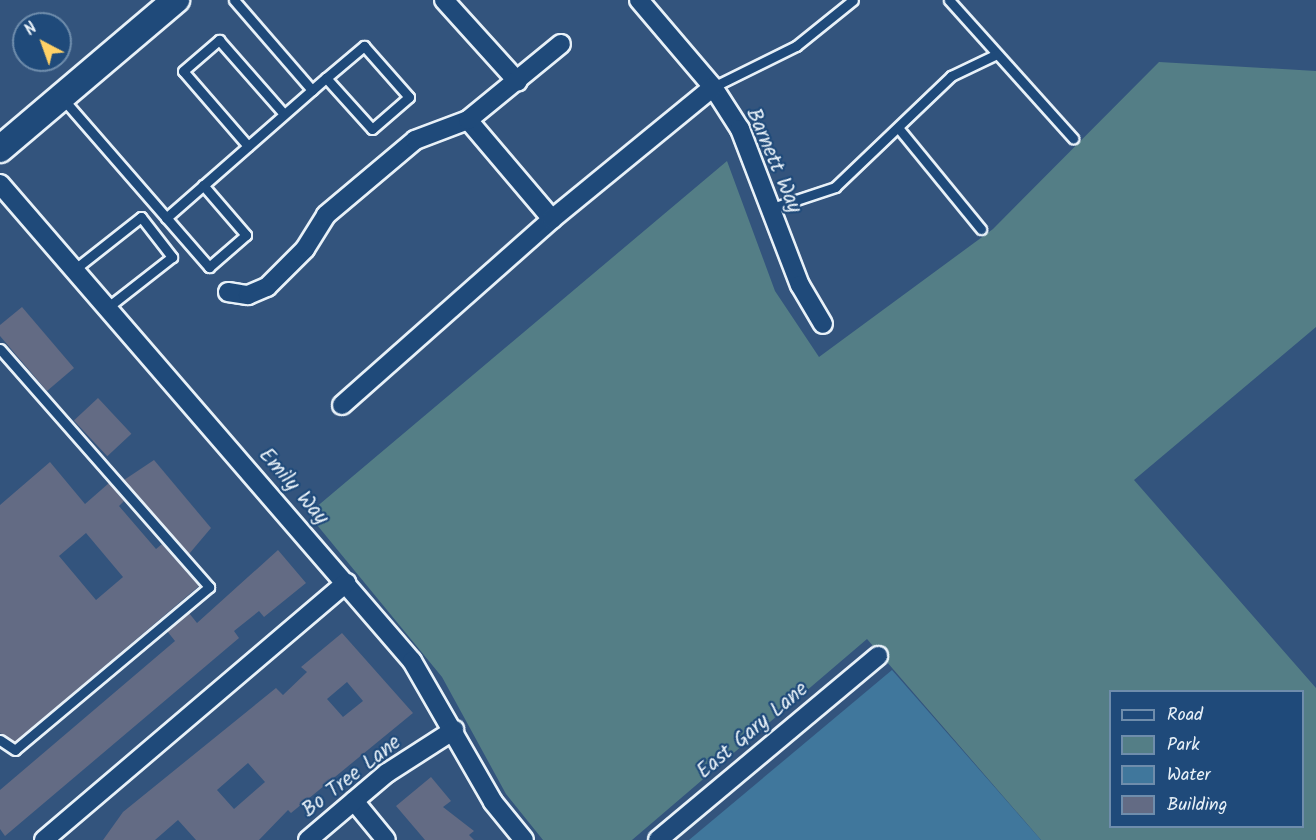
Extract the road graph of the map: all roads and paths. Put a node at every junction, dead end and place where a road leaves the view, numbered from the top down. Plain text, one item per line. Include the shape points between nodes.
1 (176, 0) edge
2 (234, 0) edge
3 (444, 0) edge
4 (639, 0) edge
5 (853, 0) edge
6 (949, 0) edge
7 (561, 44) dead end
8 (997, 54) junction
9 (326, 78) junction
10 (518, 82) junction
11 (713, 87) junction
12 (312, 90) junction
13 (61, 97) junction
14 (284, 114) junction
15 (468, 120) junction
16 (900, 130) junction
17 (1073, 138) dead end
18 (248, 147) junction
19 (0, 149) edge
20 (0, 184) edge
21 (203, 185) junction
22 (769, 209) junction
23 (166, 218) junction
24 (552, 219) junction
25 (981, 229) dead end
26 (75, 269) junction
27 (228, 292) dead end
28 (108, 307) junction
29 (823, 324) dead end
30 (0, 349) edge
31 (342, 405) dead end
32 (346, 583) junction
33 (878, 656) dead end
34 (454, 730) junction
35 (0, 740) edge
36 (354, 801) junction
37 (44, 840) edge
38 (308, 840) edge
39 (386, 840) edge
40 (524, 840) edge
41 (658, 840) edge

1 - 13 main road
2 - 12 lane
3 - 10 street
4 - 11 street, Barnett Way
5 - 11 lane via 796,46
6 - 8 lane
7 - 10 street
8 - 16 lane via 951,76
8 - 17 lane
9 - 9 lane via 364,46 409,97 372,129
9 - 12 lane
10 - 15 street
11 - 22 street, Barnett Way via 740,129
11 - 24 street
12 - 14 lane
13 - 19 main road
13 - 23 lane
14 - 18 lane
14 - 18 lane via 219,40 183,71
15 - 24 street
15 - 27 street via 414,140 326,214 305,249 267,287 248,295
16 - 22 lane via 835,187
16 - 25 lane
18 - 21 lane
20 - 26 street, Emily Way
21 - 23 lane
21 - 23 lane via 246,235 209,267
22 - 29 street, Barnett Way via 800,285
24 - 31 street
26 - 28 street, Emily Way
26 - 28 lane via 141,218 172,257
28 - 32 street, Emily Way
30 - 35 lane via 209,587 15,750
32 - 34 street, Emily Way via 428,682
32 - 37 street
33 - 41 street, East Gary Lane
34 - 36 street, Bo Tree Lane
34 - 40 street, Emily Way via 493,802
36 - 38 street, Bo Tree Lane
36 - 39 street

